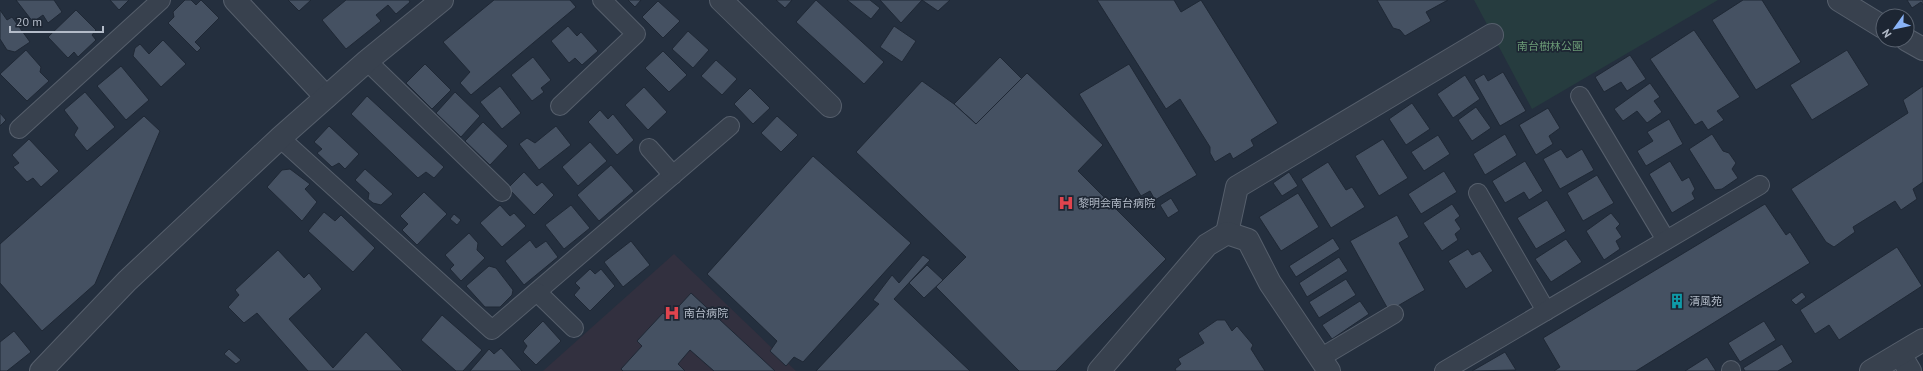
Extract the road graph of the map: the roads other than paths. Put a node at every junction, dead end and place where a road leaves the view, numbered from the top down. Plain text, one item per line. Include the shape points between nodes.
1 (160, 0) edge
2 (235, 0) edge
3 (442, 0) edge
4 (602, 0) edge
5 (721, 0) edge
6 (1839, 0) edge
7 (1875, 22) edge
8 (1492, 35) dead end
9 (367, 62) junction
10 (1580, 96) dead end
11 (326, 97) junction
12 (560, 106) dead end
13 (830, 106) dead end
14 (730, 126) dead end
15 (20, 129) dead end
16 (280, 138) junction
17 (649, 148) dead end
18 (673, 175) junction
19 (1760, 185) dead end
20 (502, 192) dead end
21 (1478, 193) dead end
22 (1227, 233) junction
23 (1666, 240) junction
24 (537, 292) junction
25 (1546, 311) junction
26 (1394, 314) dead end
27 (574, 328) dead end
28 (1923, 340) edge
29 (1905, 363) edge
30 (1324, 364) edge
31 (41, 371) edge
32 (1099, 371) edge
33 (1444, 371) edge
34 (1871, 371) edge

1 - 15 lane
2 - 11 street
3 - 9 street
4 - 12 lane via 636,34
5 - 13 street
6 - 7 street
8 - 22 street via 1237,188
9 - 11 street
9 - 20 lane
10 - 23 lane
11 - 16 street
14 - 18 lane
16 - 24 lane via 492,330
16 - 31 street via 126,281
17 - 18 lane
18 - 24 lane
19 - 23 lane
21 - 25 lane
22 - 30 street via 1248,240 1270,283
22 - 32 street via 1207,245
23 - 25 lane
24 - 27 lane
25 - 33 lane
26 - 30 lane
28 - 29 street
29 - 34 street

